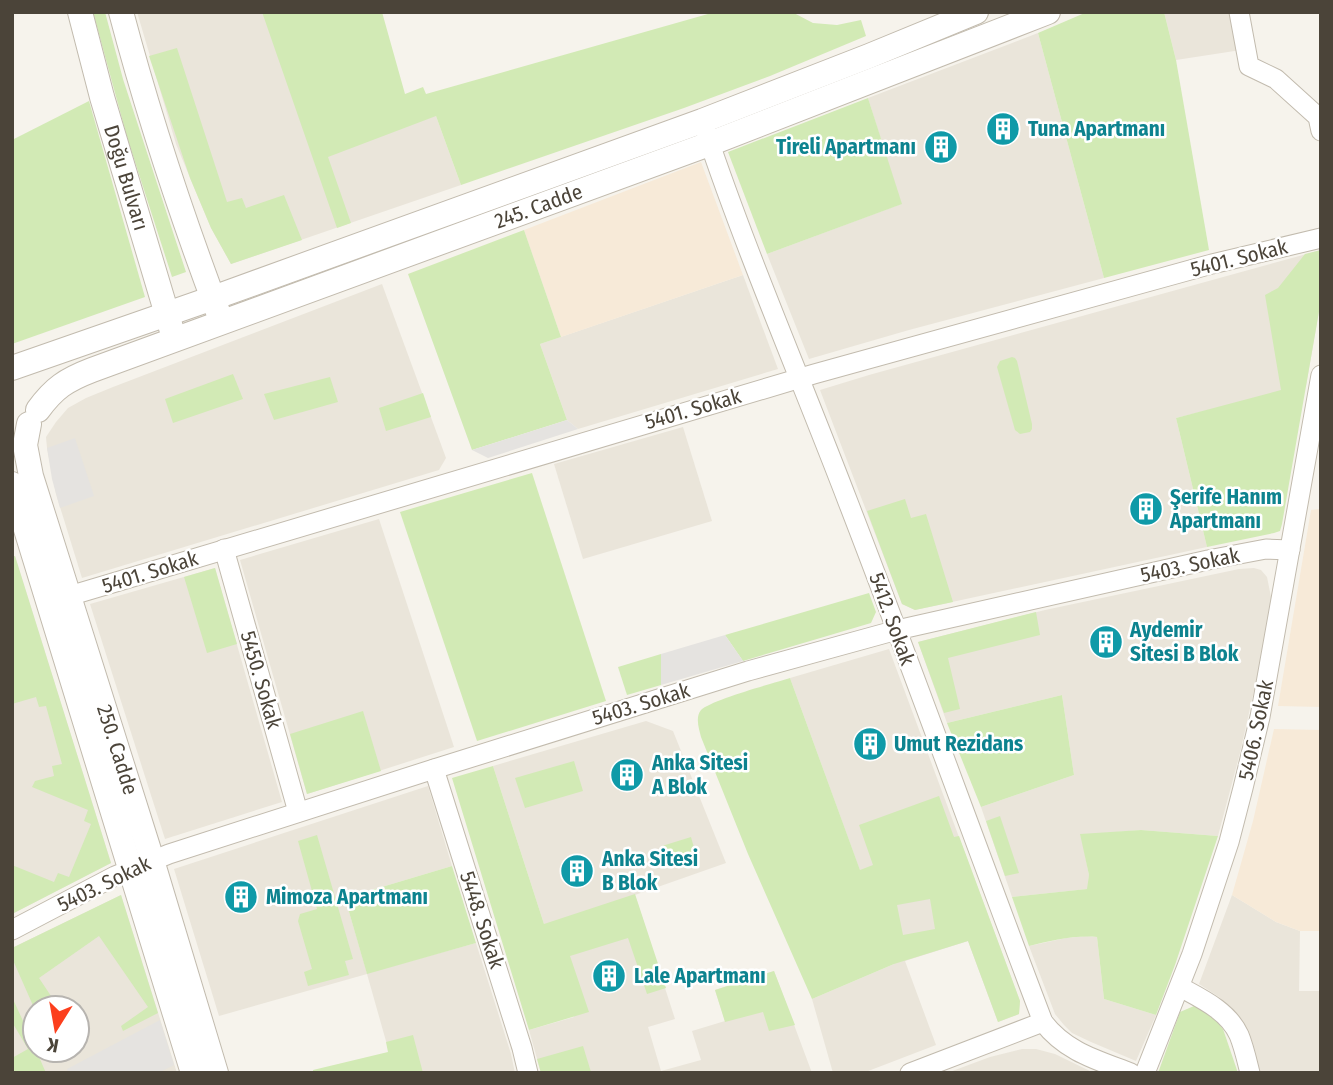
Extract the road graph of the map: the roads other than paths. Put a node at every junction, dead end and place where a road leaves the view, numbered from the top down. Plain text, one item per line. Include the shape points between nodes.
1 (79, 12) edge
2 (121, 12) edge
3 (976, 12) edge
4 (1048, 12) edge
5 (1239, 12) edge
6 (1321, 131) edge
7 (706, 133) junction
8 (1321, 238) edge
9 (213, 298) junction
10 (166, 315) junction
11 (222, 322) junction
12 (175, 340) junction
13 (12, 370) edge
14 (1321, 375) edge
15 (799, 378) junction
16 (27, 422) edge
17 (12, 484) edge
18 (20, 537) edge
19 (225, 549) junction
20 (1290, 550) junction
21 (69, 596) junction
22 (897, 630) junction
23 (434, 769) junction
24 (299, 812) junction
25 (141, 865) junction
26 (12, 930) edge
27 (1180, 987) junction
28 (1042, 1022) junction
29 (193, 1073) edge
30 (216, 1073) edge
31 (528, 1073) edge
32 (910, 1073) edge
33 (1131, 1073) edge
34 (1145, 1073) edge
35 (1250, 1073) edge

1 - 10 street, Doğu Bulvarı
2 - 9 street, Doğu Bulvarı
3 - 7 street, 245. Cadde
4 - 7 street, 245. Cadde
5 - 6 street via 1249,66 1276,79 1318,117
7 - 9 street, 245. Cadde
7 - 11 street, 245. Cadde
7 - 15 street, 5412. Sokak
8 - 15 street, 5401. Sokak
9 - 10 street, 245. Cadde
9 - 11 street, Doğu Bulvarı
10 - 12 street, Doğu Bulvarı
10 - 13 street, 245. Cadde
11 - 12 street, 245. Cadde
12 - 16 street, 245. Cadde via 74,378 56,389
13 - 16 street via 32,381 37,390 39,400
14 - 20 street, 5406. Sokak
15 - 19 street, 5401. Sokak
15 - 22 street, 5412. Sokak
16 - 21 street, 250. Cadde via 27,460
17 - 18 street, 250. Cadde
18 - 25 street, 250. Cadde
19 - 21 street, 5401. Sokak
19 - 24 street, 5450. Sokak
20 - 22 street, 5403. Sokak via 1266,549 1208,560
20 - 27 street, 5406. Sokak via 1243,788
21 - 25 street, 250. Cadde
22 - 23 street, 5403. Sokak via 748,671
22 - 28 street, 5412. Sokak
23 - 24 street, 5403. Sokak
23 - 31 street, 5448. Sokak
24 - 25 street, 5403. Sokak
25 - 26 street, 5403. Sokak
25 - 29 street, 250. Cadde
25 - 30 street, 250. Cadde
27 - 34 street, 5406. Sokak
27 - 35 street via 1229,1019
28 - 32 street
28 - 33 street, 5412. Sokak via 1067,1045

